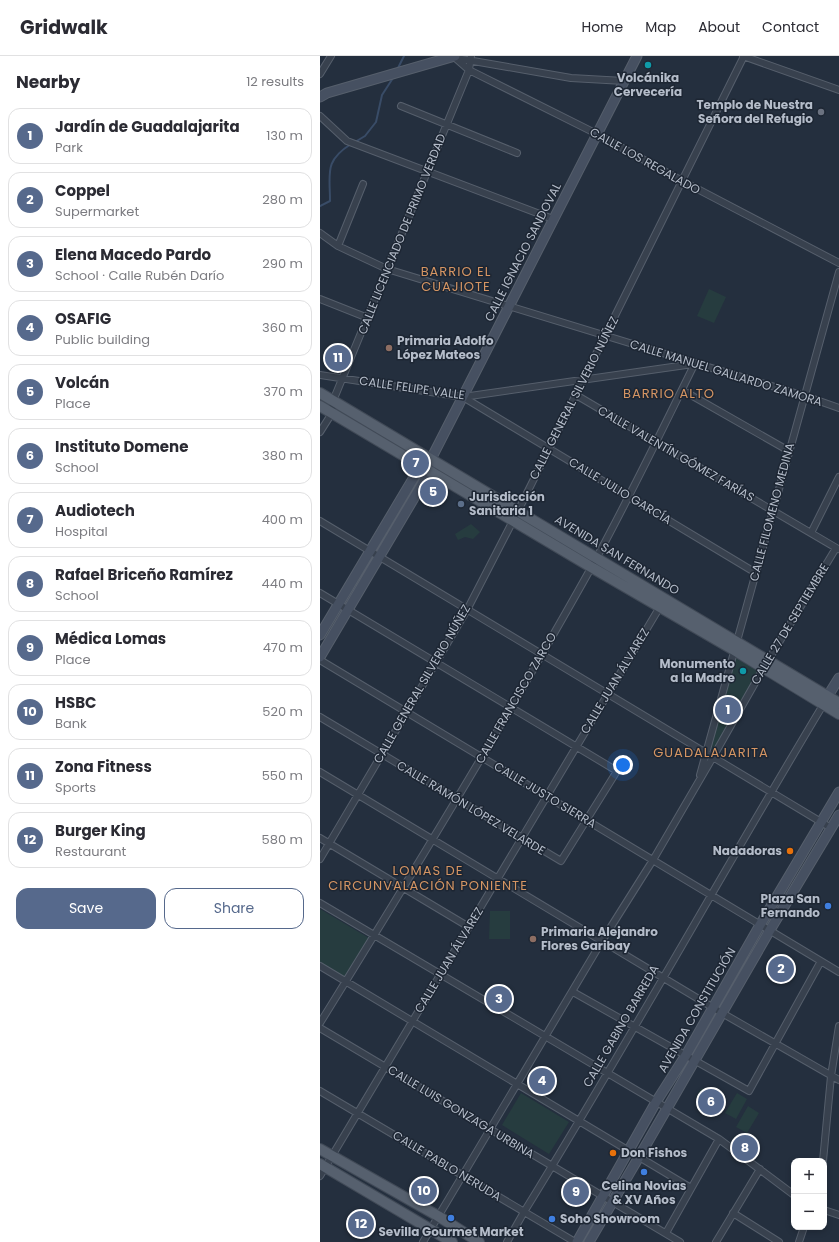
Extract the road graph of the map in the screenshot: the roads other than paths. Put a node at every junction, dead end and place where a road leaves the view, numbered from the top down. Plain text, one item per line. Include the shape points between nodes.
1 (332, 56) edge
2 (439, 56) edge
3 (454, 56) edge
4 (636, 56) edge
5 (744, 56) edge
6 (471, 58) edge
7 (404, 68) junction
8 (469, 70) junction
9 (389, 73) junction
10 (320, 74) edge
11 (624, 81) junction
12 (320, 89) edge
13 (839, 90) edge
14 (320, 97) edge
15 (401, 106) dead end
16 (320, 116) edge
17 (447, 125) junction
18 (596, 134) junction
19 (517, 153) dead end
20 (427, 172) junction
21 (682, 181) junction
22 (363, 184) dead end
23 (553, 219) junction
24 (320, 233) edge
25 (338, 246) junction
26 (839, 263) edge
27 (387, 269) junction
28 (839, 272) edge
29 (320, 299) edge
30 (510, 307) junction
31 (368, 318) junction
32 (605, 335) junction
33 (695, 364) junction
34 (320, 375) edge
35 (343, 378) junction
36 (583, 380) junction
37 (682, 390) junction
38 (320, 393) edge
39 (576, 395) junction
40 (805, 396) junction
41 (463, 397) junction
42 (333, 401) junction
43 (320, 406) edge
44 (839, 408) edge
45 (332, 413) junction
46 (320, 432) edge
47 (656, 442) junction
48 (549, 449) junction
49 (789, 451) junction
50 (426, 461) junction
51 (430, 471) junction
52 (839, 476) edge
53 (629, 497) junction
54 (772, 510) junction
55 (515, 516) junction
56 (320, 521) edge
57 (811, 533) junction
58 (838, 549) edge
59 (370, 551) junction
60 (380, 557) junction
61 (596, 558) junction
62 (591, 568) junction
63 (756, 572) junction
64 (320, 593) edge
65 (662, 603) junction
66 (339, 604) junction
67 (348, 609) junction
68 (467, 610) junction
69 (320, 635) edge
70 (736, 646) junction
71 (542, 654) junction
72 (320, 657) edge
73 (320, 660) edge
74 (436, 662) junction
75 (766, 665) junction
76 (839, 678) edge
77 (608, 694) junction
78 (825, 700) junction
79 (839, 703) edge
80 (511, 707) junction
81 (406, 712) junction
82 (839, 714) edge
83 (320, 717) edge
84 (576, 746) junction
85 (706, 753) junction
86 (382, 754) junction
87 (481, 757) junction
88 (713, 758) junction
89 (320, 772) edge
90 (698, 784) junction
91 (770, 792) junction
92 (839, 792) edge
93 (358, 794) junction
94 (547, 796) junction
95 (457, 799) junction
96 (839, 815) edge
97 (586, 820) junction
98 (821, 822) junction
99 (831, 828) junction
100 (320, 838) edge
101 (522, 838) junction
102 (432, 839) junction
103 (329, 843) junction
104 (320, 859) edge
105 (653, 860) junction
106 (498, 878) junction
107 (402, 887) junction
108 (712, 896) junction
109 (320, 903) edge
110 (760, 925) junction
111 (469, 927) junction
112 (770, 930) junction
113 (374, 935) junction
114 (602, 941) junction
115 (821, 961) junction
116 (320, 966) edge
117 (839, 972) edge
118 (440, 974) junction
119 (663, 978) junction
120 (346, 981) junction
121 (573, 992) junction
122 (714, 1008) junction
123 (722, 1013) junction
124 (413, 1021) junction
125 (320, 1024) edge
126 (839, 1026) edge
127 (635, 1027) junction
128 (320, 1028) edge
129 (546, 1037) junction
130 (776, 1043) junction
131 (686, 1055) junction
132 (694, 1060) junction
133 (385, 1067) junction
134 (607, 1074) junction
135 (831, 1076) junction
136 (839, 1080) edge
137 (517, 1084) junction
138 (320, 1091) edge
139 (656, 1102) junction
140 (667, 1108) junction
141 (358, 1113) junction
142 (579, 1121) junction
143 (491, 1129) junction
144 (719, 1139) junction
145 (320, 1149) edge
146 (628, 1150) junction
147 (332, 1156) junction
148 (639, 1157) junction
149 (823, 1158) edge
150 (323, 1166) edge
151 (552, 1166) junction
152 (760, 1169) junction
153 (462, 1175) junction
154 (320, 1176) edge
155 (691, 1188) junction
156 (793, 1194) edge
157 (602, 1195) junction
158 (612, 1202) junction
159 (827, 1211) edge
160 (524, 1212) junction
161 (733, 1213) junction
162 (839, 1215) edge
163 (438, 1216) junction
164 (431, 1229) junction
165 (803, 1230) edge
166 (666, 1233) junction
167 (423, 1242) edge
168 (452, 1242) edge
169 (479, 1242) edge
170 (507, 1242) edge
171 (576, 1242) edge
172 (589, 1242) edge
173 (680, 1242) edge
174 (716, 1242) edge
175 (780, 1242) edge
176 (799, 1242) edge

1 - 10 street
2 - 7 street
3 - 6 street
3 - 7 street
3 - 8 street, CALLE LOS REGALADO
4 - 11 street, CALLE IGNACIO SANDOVAL
5 - 13 street
5 - 21 street, CALLE GENERAL SILVERIO NÚÑEZ
6 - 8 street, CALLE LICENCIADO DE PRIMO VERDAD
6 - 11 street via 571,78
7 - 9 street
8 - 17 street, CALLE LICENCIADO DE PRIMO VERDAD
8 - 18 street, CALLE LOS REGALADO
9 - 12 street
9 - 14 street
11 - 18 street, CALLE IGNACIO SANDOVAL
15 - 17 street
16 - 20 street via 348,141
17 - 19 street
17 - 20 street, CALLE LICENCIADO DE PRIMO VERDAD
18 - 21 street, CALLE LOS REGALADO
18 - 23 street, CALLE IGNACIO SANDOVAL
20 - 23 street
20 - 27 street, CALLE LICENCIADO DE PRIMO VERDAD
21 - 26 street, CALLE LOS REGALADO
21 - 32 street, CALLE GENERAL SILVERIO NÚÑEZ
22 - 25 street
23 - 30 street, CALLE IGNACIO SANDOVAL
24 - 25 street, CALLE MANUEL GALLARDO ZAMORA
25 - 27 street, CALLE MANUEL GALLARDO ZAMORA
27 - 30 street, CALLE MANUEL GALLARDO ZAMORA
27 - 31 street, CALLE LICENCIADO DE PRIMO VERDAD
28 - 40 street, CALLE FILOMENO MEDINA
29 - 31 street
30 - 32 street, CALLE MANUEL GALLARDO ZAMORA
30 - 41 street, CALLE IGNACIO SANDOVAL
31 - 35 street, CALLE LICENCIADO DE PRIMO VERDAD
32 - 33 street, CALLE MANUEL GALLARDO ZAMORA
32 - 36 street, CALLE GENERAL SILVERIO NÚÑEZ
33 - 36 street, CALLE FELIPE VALLE
33 - 37 street, CALLE FRANCISCO ZARCO
33 - 40 street, CALLE MANUEL GALLARDO ZAMORA
34 - 35 street, CALLE FELIPE VALLE
35 - 41 street, CALLE FELIPE VALLE
35 - 42 street, CALLE LICENCIADO DE PRIMO VERDAD
36 - 39 street, CALLE GENERAL SILVERIO NÚÑEZ
36 - 41 street, CALLE FELIPE VALLE
37 - 47 street, CALLE FRANCISCO ZARCO
37 - 49 street
38 - 42 main road, AVENIDA SAN FERNANDO
39 - 47 street, CALLE VALENTÍN GÓMEZ FARÍAS
39 - 48 street, CALLE GENERAL SILVERIO NÚÑEZ
40 - 44 street, CALLE MANUEL GALLARDO ZAMORA
40 - 49 street, CALLE FILOMENO MEDINA
41 - 48 street, CALLE JULIO GARCÍA
41 - 50 street, CALLE IGNACIO SANDOVAL
42 - 45 street, CALLE LICENCIADO DE PRIMO VERDAD
42 - 50 main road, AVENIDA SAN FERNANDO
43 - 45 main road, AVENIDA SAN FERNANDO
45 - 46 street, CALLE LICENCIADO DE PRIMO VERDAD
45 - 50 main road, AVENIDA SAN FERNANDO
47 - 53 street, CALLE FRANCISCO ZARCO
47 - 54 street, CALLE VALENTÍN GÓMEZ FARÍAS
48 - 53 street, CALLE JULIO GARCÍA
48 - 55 street, CALLE GENERAL SILVERIO NÚÑEZ
49 - 54 street, CALLE FILOMENO MEDINA
50 - 51 main road, AVENIDA SAN FERNANDO
50 - 55 main road, AVENIDA SAN FERNANDO
50 - 59 street, CALLE IGNACIO SANDOVAL
51 - 55 main road, AVENIDA SAN FERNANDO
51 - 60 street
52 - 57 street
53 - 61 street, CALLE FRANCISCO ZARCO
53 - 63 street, CALLE JULIO GARCÍA
54 - 57 street, CALLE VALENTÍN GÓMEZ FARÍAS
54 - 63 street, CALLE FILOMENO MEDINA
55 - 61 main road, AVENIDA SAN FERNANDO
55 - 62 main road, AVENIDA SAN FERNANDO
55 - 68 street, CALLE GENERAL SILVERIO NÚÑEZ
56 - 59 street
57 - 58 street, CALLE VALENTÍN GÓMEZ FARÍAS
58 - 75 street, CALLE 27 DE SEPTIEMBRE
59 - 60 street
59 - 66 street, CALLE IGNACIO SANDOVAL
60 - 67 street
60 - 68 street
61 - 62 street, CALLE FRANCISCO ZARCO
61 - 65 main road, AVENIDA SAN FERNANDO
62 - 65 main road, AVENIDA SAN FERNANDO
62 - 71 street, CALLE FRANCISCO ZARCO
63 - 70 street, CALLE FILOMENO MEDINA
64 - 66 street
65 - 70 main road, AVENIDA SAN FERNANDO
65 - 77 street, CALLE JUAN ÁLVAREZ
66 - 67 street
66 - 69 street, CALLE IGNACIO SANDOVAL
67 - 72 street
67 - 74 street
68 - 71 street
68 - 74 street, CALLE GENERAL SILVERIO NÚÑEZ
70 - 75 main road, AVENIDA SAN FERNANDO
70 - 85 street, CALLE FILOMENO MEDINA
71 - 77 street
71 - 80 street, CALLE FRANCISCO ZARCO
73 - 81 street, CALLE JUSTO SIERRA
74 - 80 street
74 - 81 street, CALLE GENERAL SILVERIO NÚÑEZ
75 - 78 main road, AVENIDA SAN FERNANDO
75 - 88 street, CALLE 27 DE SEPTIEMBRE
76 - 78 street, CALLE GABINO BARREDA
77 - 84 street, CALLE JUAN ÁLVAREZ
77 - 85 street
78 - 79 main road, AVENIDA SAN FERNANDO
78 - 82 main road, AVENIDA SAN FERNANDO
78 - 91 street, CALLE GABINO BARREDA
80 - 84 street
80 - 87 street, CALLE FRANCISCO ZARCO
81 - 86 street, CALLE GENERAL SILVERIO NÚÑEZ
81 - 87 street, CALLE JUSTO SIERRA
83 - 86 street, CALLE RAMÓN LÓPEZ VELARDE
84 - 94 street, CALLE JUAN ÁLVAREZ
84 - 97 street via 617,771
85 - 88 street
85 - 90 street, CALLE 27 DE SEPTIEMBRE
86 - 93 street, CALLE GENERAL SILVERIO NÚÑEZ
86 - 95 street, CALLE RAMÓN LÓPEZ VELARDE
87 - 94 street, CALLE JUSTO SIERRA
87 - 95 street, CALLE FRANCISCO ZARCO
88 - 90 street, CALLE 27 DE SEPTIEMBRE
88 - 91 street
89 - 93 street
90 - 105 street, CALLE 27 DE SEPTIEMBRE
91 - 98 street
91 - 108 street, CALLE GABINO BARREDA
92 - 98 street, AVENIDA CONSTITUCIÓN
93 - 102 street
93 - 103 street, CALLE GENERAL SILVERIO NÚÑEZ
94 - 97 street, CALLE JUSTO SIERRA
94 - 101 street, CALLE JUAN ÁLVAREZ
95 - 101 street, CALLE RAMÓN LÓPEZ VELARDE
95 - 102 street, CALLE FRANCISCO ZARCO
96 - 99 street, AVENIDA CONSTITUCIÓN
97 - 101 street, CALLE RAMÓN LÓPEZ VELARDE via 561,862
97 - 105 street, CALLE JUSTO SIERRA
98 - 99 street
98 - 110 street, AVENIDA CONSTITUCIÓN
99 - 112 street, AVENIDA CONSTITUCIÓN
100 - 103 street
101 - 106 street, CALLE JUAN ÁLVAREZ
102 - 106 street
102 - 107 street, CALLE FRANCISCO ZARCO
103 - 104 street, CALLE GENERAL SILVERIO NÚÑEZ
103 - 107 street
105 - 108 street, CALLE JUSTO SIERRA
105 - 114 street, CALLE 27 DE SEPTIEMBRE
106 - 111 street, CALLE JUAN ÁLVAREZ
106 - 114 street
107 - 111 street
107 - 113 street, CALLE FRANCISCO ZARCO
108 - 110 street, CALLE JUSTO SIERRA
108 - 119 street, CALLE GABINO BARREDA
109 - 113 street
110 - 112 street, CALLE JUSTO SIERRA
110 - 122 street, AVENIDA CONSTITUCIÓN
111 - 118 street, CALLE JUAN ÁLVAREZ
112 - 115 street, CALLE JUSTO SIERRA
112 - 123 street, AVENIDA CONSTITUCIÓN
113 - 118 street
113 - 120 street, CALLE FRANCISCO ZARCO
114 - 119 street
114 - 121 street, CALLE 27 DE SEPTIEMBRE
115 - 117 street, CALLE JUSTO SIERRA
115 - 130 street
116 - 120 street
118 - 124 street, CALLE JUAN ÁLVAREZ
118 - 129 street
119 - 122 street
119 - 127 street, CALLE GABINO BARREDA
120 - 124 street
120 - 125 street, CALLE FRANCISCO ZARCO
121 - 127 street
121 - 129 street, CALLE 27 DE SEPTIEMBRE
122 - 123 street
122 - 131 street, AVENIDA CONSTITUCIÓN
123 - 130 street
123 - 132 street, AVENIDA CONSTITUCIÓN
124 - 133 street, CALLE JUAN ÁLVAREZ
124 - 137 street
126 - 135 street
127 - 131 street
127 - 134 street, CALLE GABINO BARREDA
128 - 133 street, CALLE LUIS GONZAGA URBINA
129 - 134 street
129 - 137 street, CALLE 27 DE SEPTIEMBRE
130 - 132 street via 748,1091
130 - 135 street
131 - 132 street
131 - 139 street, AVENIDA CONSTITUCIÓN
132 - 140 street, AVENIDA CONSTITUCIÓN
133 - 141 street, CALLE JUAN ÁLVAREZ
133 - 143 street, CALLE LUIS GONZAGA URBINA
134 - 139 street
134 - 142 street, CALLE GABINO BARREDA
135 - 136 street
135 - 149 street
137 - 142 street
137 - 143 street, CALLE 27 DE SEPTIEMBRE
138 - 141 street, CALLE PABLO NERUDA
139 - 140 street
139 - 146 street, AVENIDA CONSTITUCIÓN
140 - 144 street
140 - 148 street, AVENIDA CONSTITUCIÓN
141 - 147 street, CALLE JUAN ÁLVAREZ
141 - 153 street, CALLE PABLO NERUDA
142 - 146 street
142 - 151 street, CALLE GABINO BARREDA
143 - 151 street, CALLE LUIS GONZAGA URBINA
143 - 153 street, CALLE 27 DE SEPTIEMBRE
144 - 152 street
144 - 155 street
145 - 147 main road
146 - 148 street
146 - 157 street, AVENIDA CONSTITUCIÓN
147 - 150 street, CALLE JUAN ÁLVAREZ
147 - 163 main road
148 - 155 street
148 - 158 street, AVENIDA CONSTITUCIÓN
150 - 154 street, CALLE JUAN ÁLVAREZ
150 - 164 main road
151 - 157 street, CALLE LUIS GONZAGA URBINA
151 - 160 street, CALLE GABINO BARREDA
152 - 156 street
152 - 161 street
153 - 160 street, CALLE PABLO NERUDA
153 - 163 street, CALLE 27 DE SEPTIEMBRE
155 - 166 street
157 - 158 street, CALLE LUIS GONZAGA URBINA
157 - 171 street, AVENIDA CONSTITUCIÓN
158 - 166 street, CALLE LUIS GONZAGA URBINA
158 - 172 street, AVENIDA CONSTITUCIÓN
159 - 162 street
160 - 170 street, CALLE GABINO BARREDA
160 - 171 street, CALLE PABLO NERUDA
161 - 174 street
161 - 175 street
163 - 164 street, CALLE 27 DE SEPTIEMBRE
163 - 169 main road
164 - 167 street, CALLE 27 DE SEPTIEMBRE
164 - 168 main road
165 - 176 street
166 - 173 street, CALLE LUIS GONZAGA URBINA

